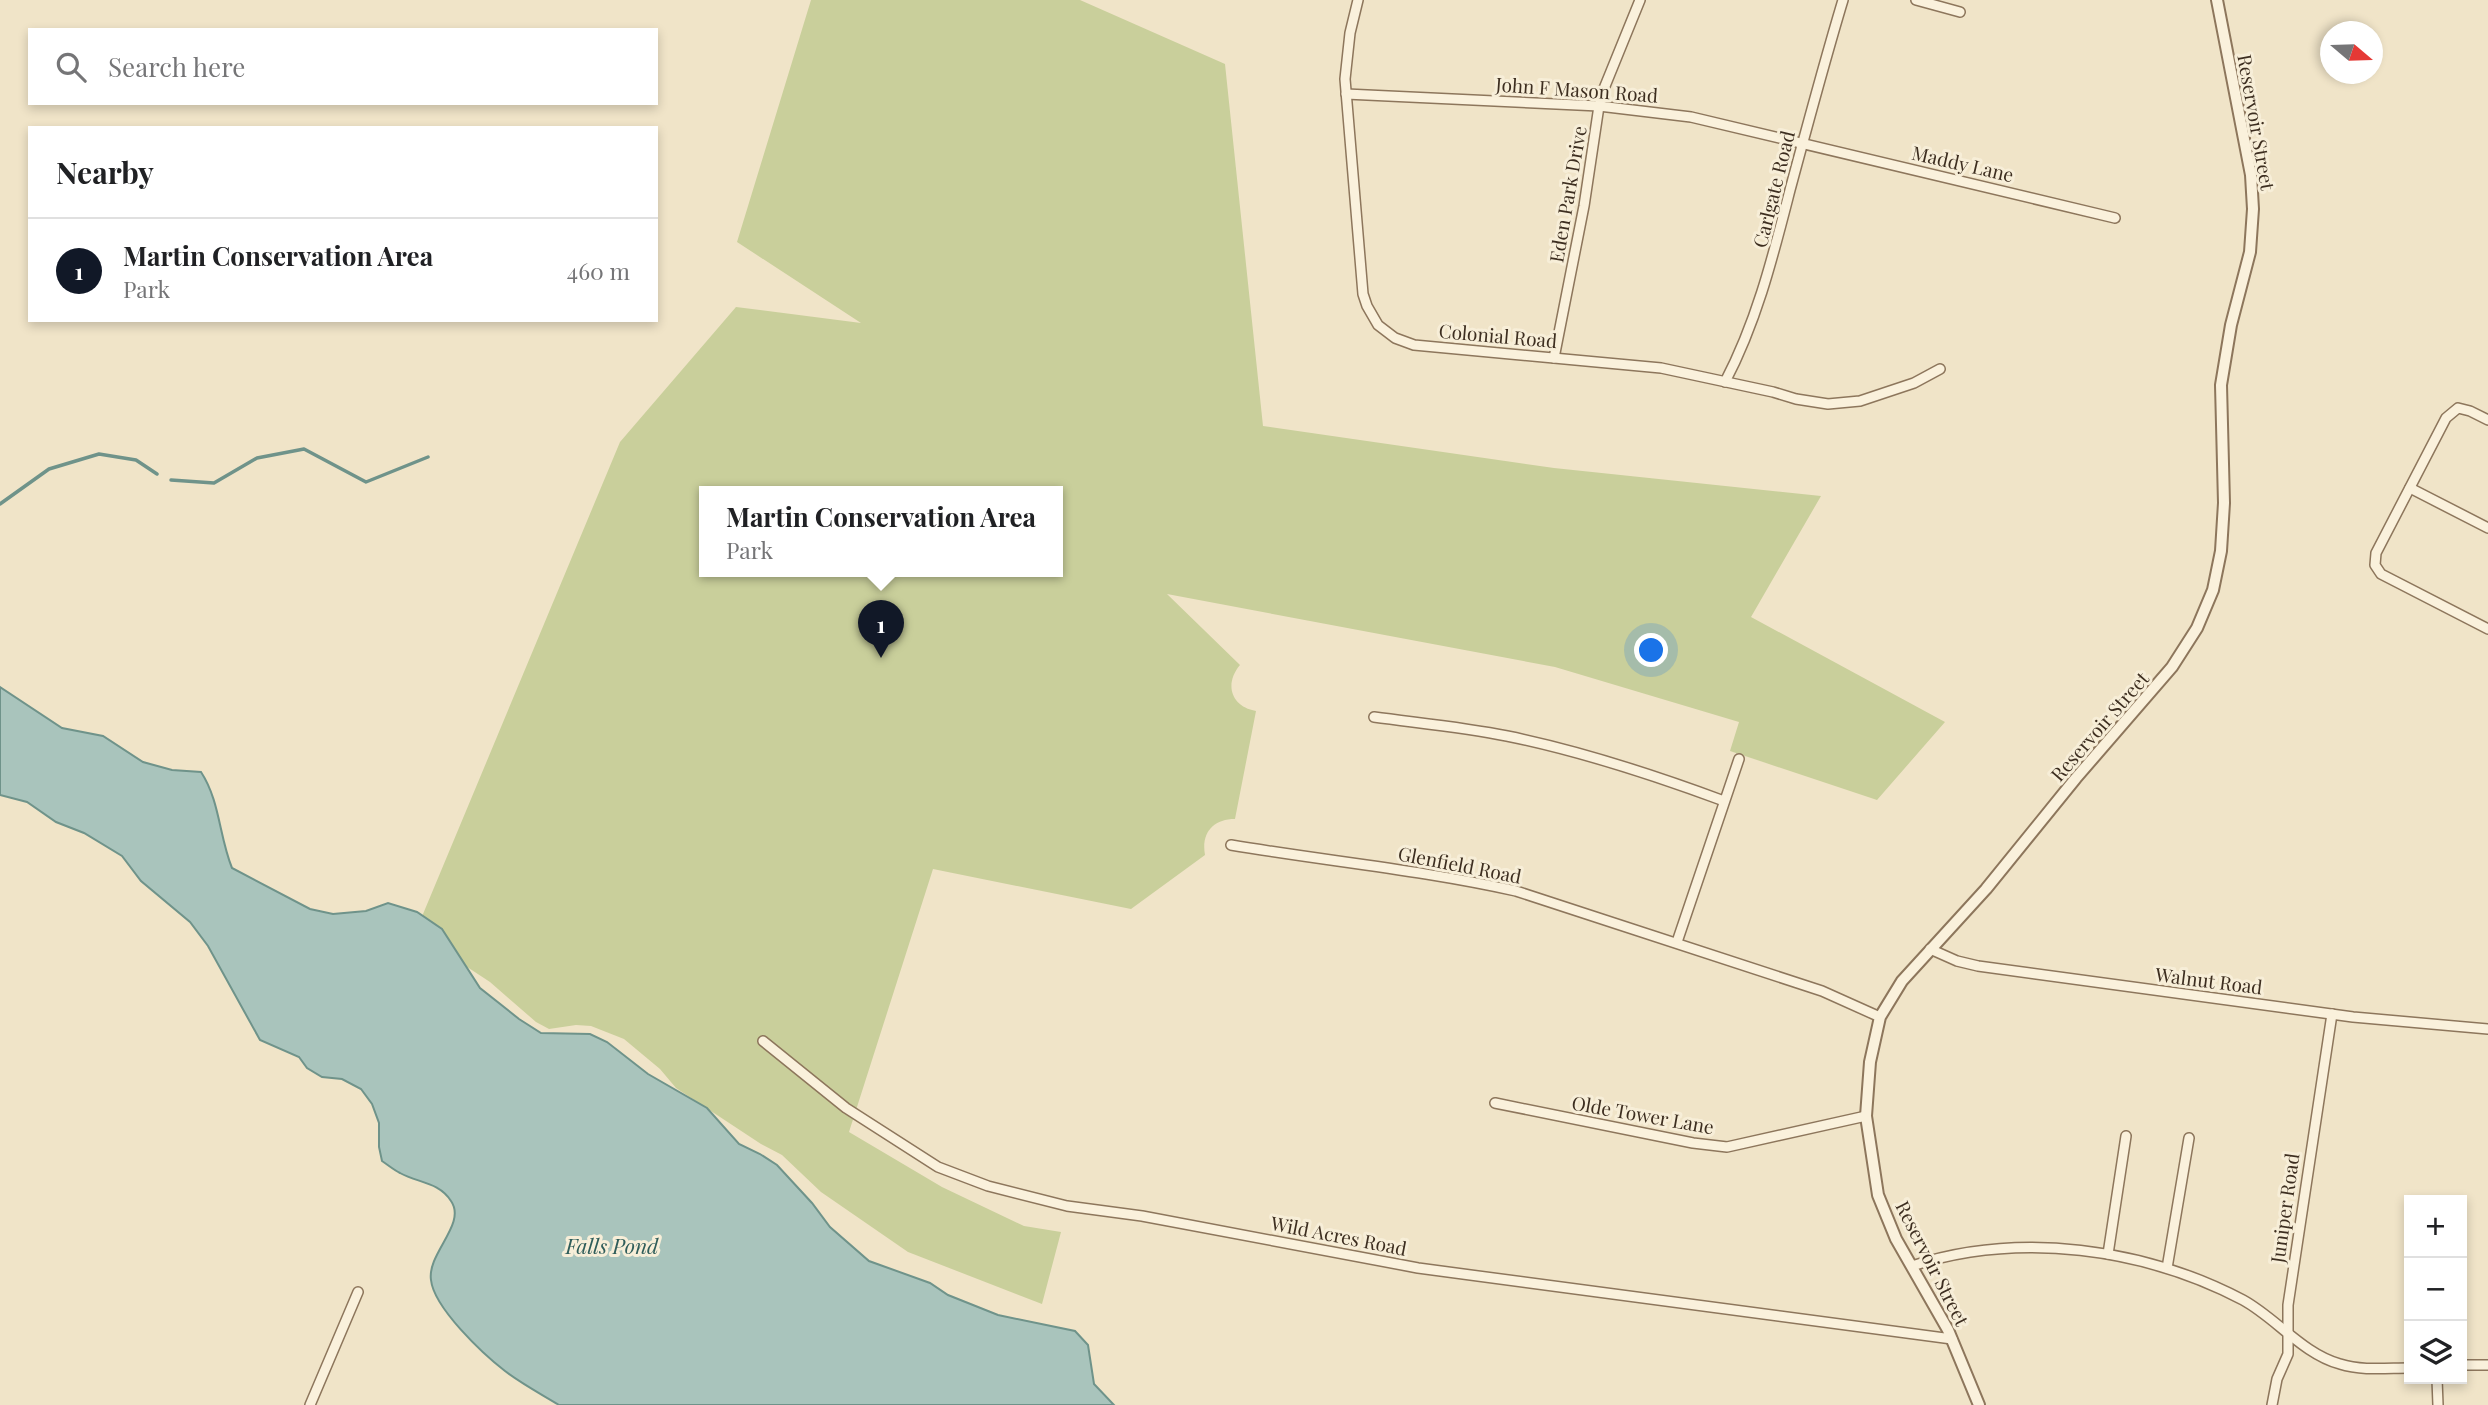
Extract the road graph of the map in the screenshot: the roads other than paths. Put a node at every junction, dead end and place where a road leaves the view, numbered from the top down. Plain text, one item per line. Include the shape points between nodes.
1 (1358, 0) edge
2 (1640, 0) edge
3 (1843, 0) edge
4 (1916, 0) edge
5 (2217, 0) edge
6 (1960, 12) dead end
7 (1346, 94) junction
8 (1599, 106) junction
9 (1803, 142) junction
10 (2115, 218) dead end
11 (1554, 358) junction
12 (1940, 369) dead end
13 (1725, 382) junction
14 (2488, 420) edge
15 (2410, 488) junction
16 (2488, 528) edge
17 (2488, 629) edge
18 (1374, 717) dead end
19 (1740, 759) dead end
20 (1724, 801) junction
21 (1231, 845) dead end
22 (1677, 942) junction
23 (1930, 949) junction
24 (2332, 1014) junction
25 (1880, 1017) junction
26 (2488, 1029) edge
27 (763, 1041) dead end
28 (1495, 1103) dead end
29 (1866, 1116) junction
30 (2126, 1136) dead end
31 (2189, 1138) dead end
32 (2108, 1254) junction
33 (1912, 1266) junction
34 (2167, 1268) junction
35 (358, 1292) dead end
36 (2289, 1332) junction
37 (1952, 1339) junction
38 (2467, 1365) edge
39 (2488, 1365) edge
40 (2404, 1368) edge
41 (2437, 1384) edge
42 (310, 1405) edge
43 (1979, 1405) edge
44 (2272, 1405) edge
45 (2438, 1405) edge

1 - 7 street, Colonial Road via 1348,45
2 - 8 street, Eden Park Drive
3 - 9 street, Carlgate Road
4 - 6 street
5 - 23 street, Reservoir Street via 2251,175 2253,209 2250,252 2221,385 2224,503 2213,590 2197,628 2172,667
7 - 8 street, John F Mason Road
7 - 11 street, Colonial Road via 1363,293 1371,317 1386,333 1414,345
8 - 9 street, John F Mason Road via 1691,117
8 - 11 street, Eden Park Drive
9 - 10 street, Maddy Lane
9 - 13 street, Carlgate Road via 1770,272
11 - 13 street, Colonial Road via 1661,368
12 - 13 street, Colonial Road via 1860,401 1828,404
14 - 15 street via 2464,408 2452,412
15 - 16 street
15 - 17 street via 2376,553 2376,568
18 - 20 street via 1553,747
19 - 20 street
20 - 22 street
21 - 22 street, Glenfield Road via 1493,886
22 - 25 street, Glenfield Road via 1822,991
23 - 24 street, Walnut Road via 1978,966
23 - 25 street, Reservoir Street via 1902,981
24 - 26 street, Walnut Road
24 - 36 street, Juniper Road via 2287,1312
25 - 29 street, Reservoir Street via 1870,1062
27 - 37 street, Wild Acres Road via 846,1108 938,1167 988,1186 1067,1206 1418,1268
28 - 29 street, Olde Tower Lane via 1727,1147
29 - 33 street, Reservoir Street via 1878,1195
30 - 32 street
31 - 34 street
32 - 33 street via 2038,1248 1992,1250 1943,1256
32 - 34 street
33 - 37 street, Reservoir Street
34 - 36 street via 2244,1301
35 - 42 street
36 - 40 street via 2318,1355 2340,1364
36 - 44 street, Juniper Road via 2288,1354
37 - 43 street, Reservoir Street
38 - 39 street
41 - 45 street

